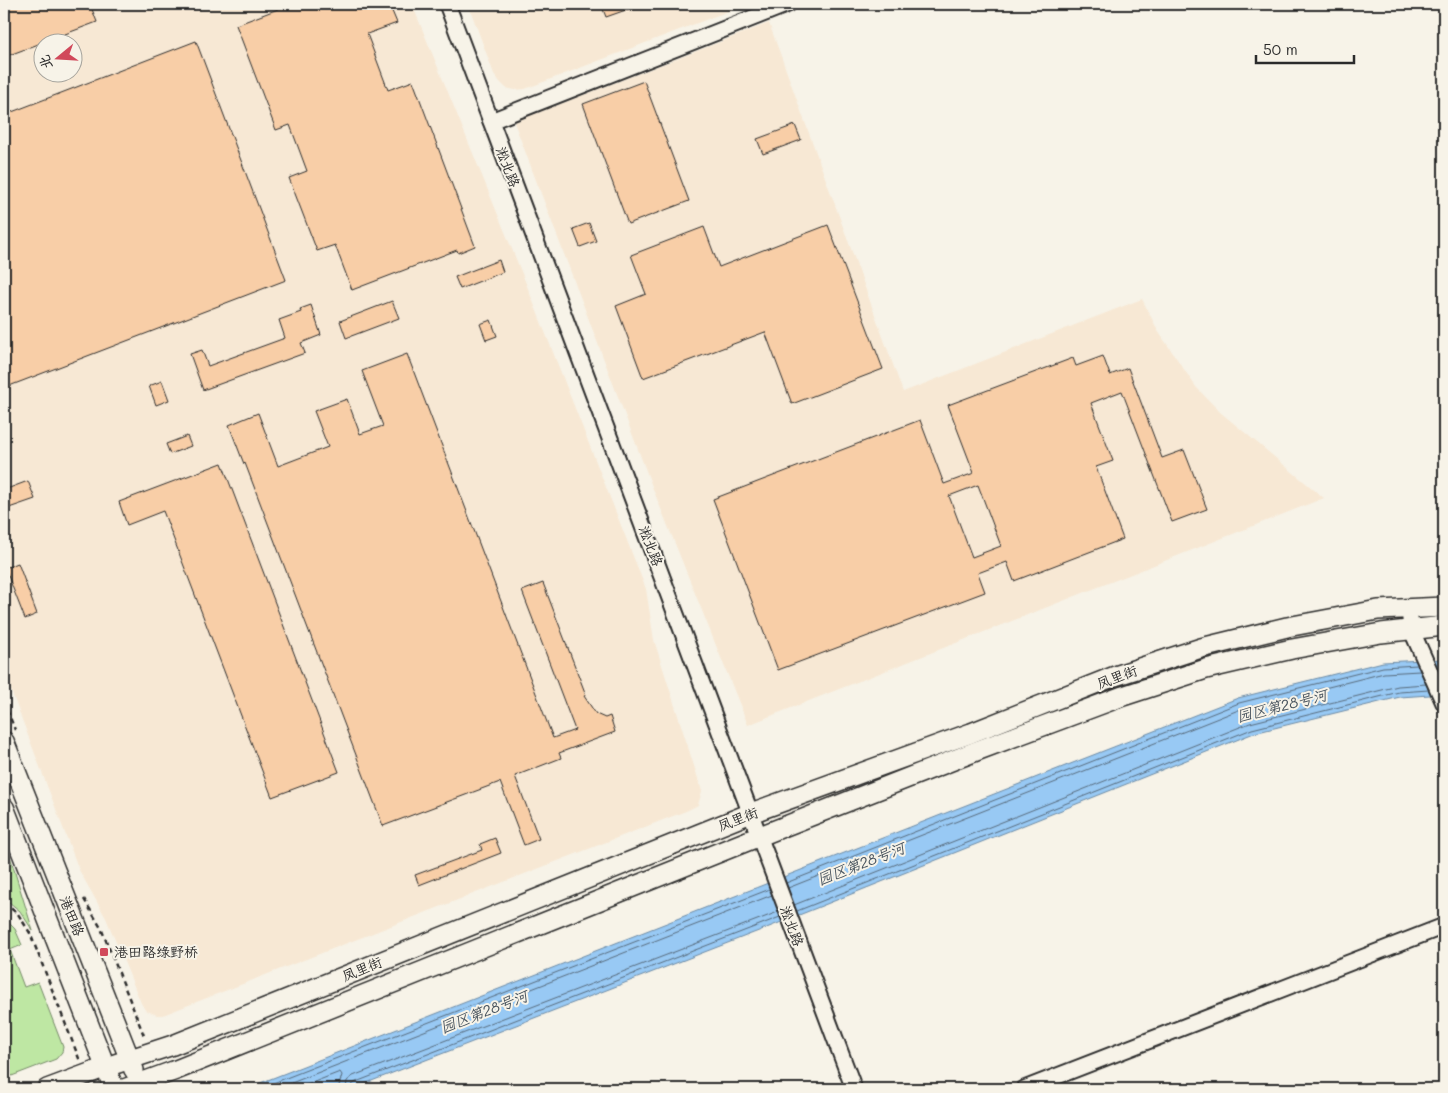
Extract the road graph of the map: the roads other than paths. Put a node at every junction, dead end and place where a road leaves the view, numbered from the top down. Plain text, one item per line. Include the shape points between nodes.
1 (447, 4) edge
2 (788, 4) edge
3 (491, 122) junction
4 (1444, 607) edge
5 (1408, 609) junction
6 (1444, 626) edge
7 (1411, 629) junction
8 (1444, 701) edge
9 (11, 740) edge
10 (4, 806) edge
11 (751, 813) junction
12 (760, 836) junction
13 (1444, 926) edge
14 (129, 1059) junction
15 (106, 1067) junction
16 (136, 1088) edge
17 (47, 1089) edge
18 (114, 1089) edge
19 (854, 1089) edge
20 (1024, 1089) edge

1 - 3 street, 淞北路
2 - 3 street
3 - 11 street, 淞北路
4 - 5 main road, 凤里街
5 - 7 street
5 - 11 main road, 凤里街 via 1378,610 1287,627 1201,648 1115,676 971,733
6 - 7 main road, 凤里街
7 - 8 street
7 - 12 main road, 凤里街 via 1292,649 1206,669 1033,729
9 - 14 main road, 港田路
10 - 15 main road, 港田路
11 - 12 street, 淞北路
11 - 14 main road, 凤里街 via 173,1045
12 - 16 main road, 凤里街
12 - 19 street, 淞北路
13 - 20 street
14 - 15 main road, 凤里街
14 - 16 main road, 港田路
15 - 17 main road, 凤里街
15 - 18 main road, 港田路

